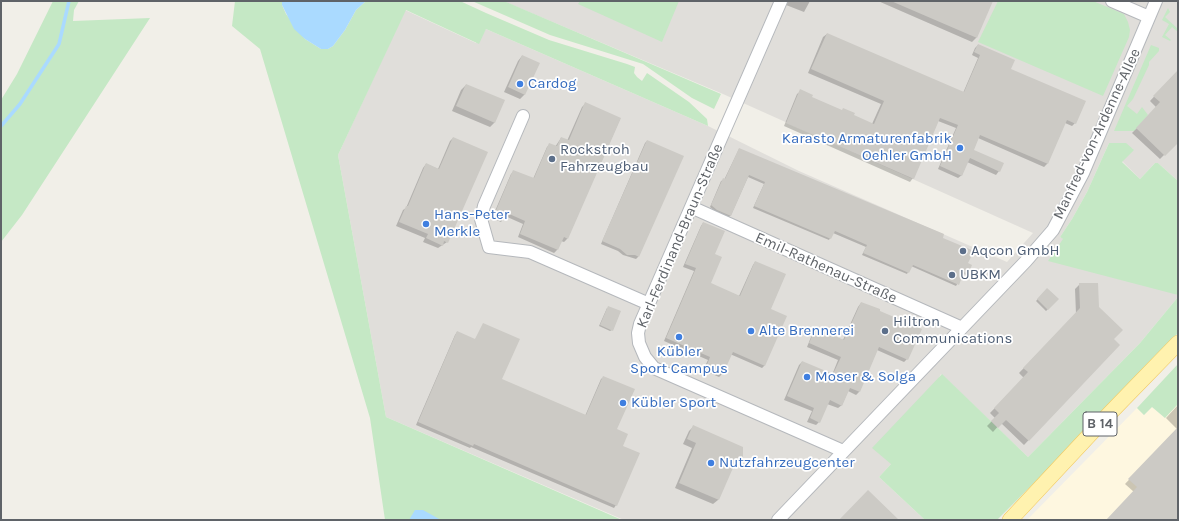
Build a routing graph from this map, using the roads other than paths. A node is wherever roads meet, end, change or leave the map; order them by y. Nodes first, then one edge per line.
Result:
1 (781, 1) edge
2 (1112, 1) edge
3 (1156, 1) edge
4 (1150, 17) junction
5 (523, 116) dead end
6 (691, 207) junction
7 (649, 304) junction
8 (962, 328) junction
9 (1178, 343) edge
10 (843, 451) junction
11 (1023, 505) junction
12 (778, 520) edge
13 (1006, 520) edge
14 (1010, 520) edge

1 - 6 street, Karl-Ferdinand-Braun-Straße
2 - 4 street
3 - 4 street, Manfred-von-Ardenne-Allee
4 - 8 street, Manfred-von-Ardenne-Allee
5 - 7 street
6 - 7 street, Karl-Ferdinand-Braun-Straße
6 - 8 street, Emil-Rathenau-Straße
7 - 10 street, Karl-Ferdinand-Braun-Straße
8 - 10 street, Manfred-von-Ardenne-Allee
9 - 11 main road, B 14
10 - 12 street, Manfred-von-Ardenne-Allee
11 - 13 main road, B 14
11 - 14 main road, B 14

